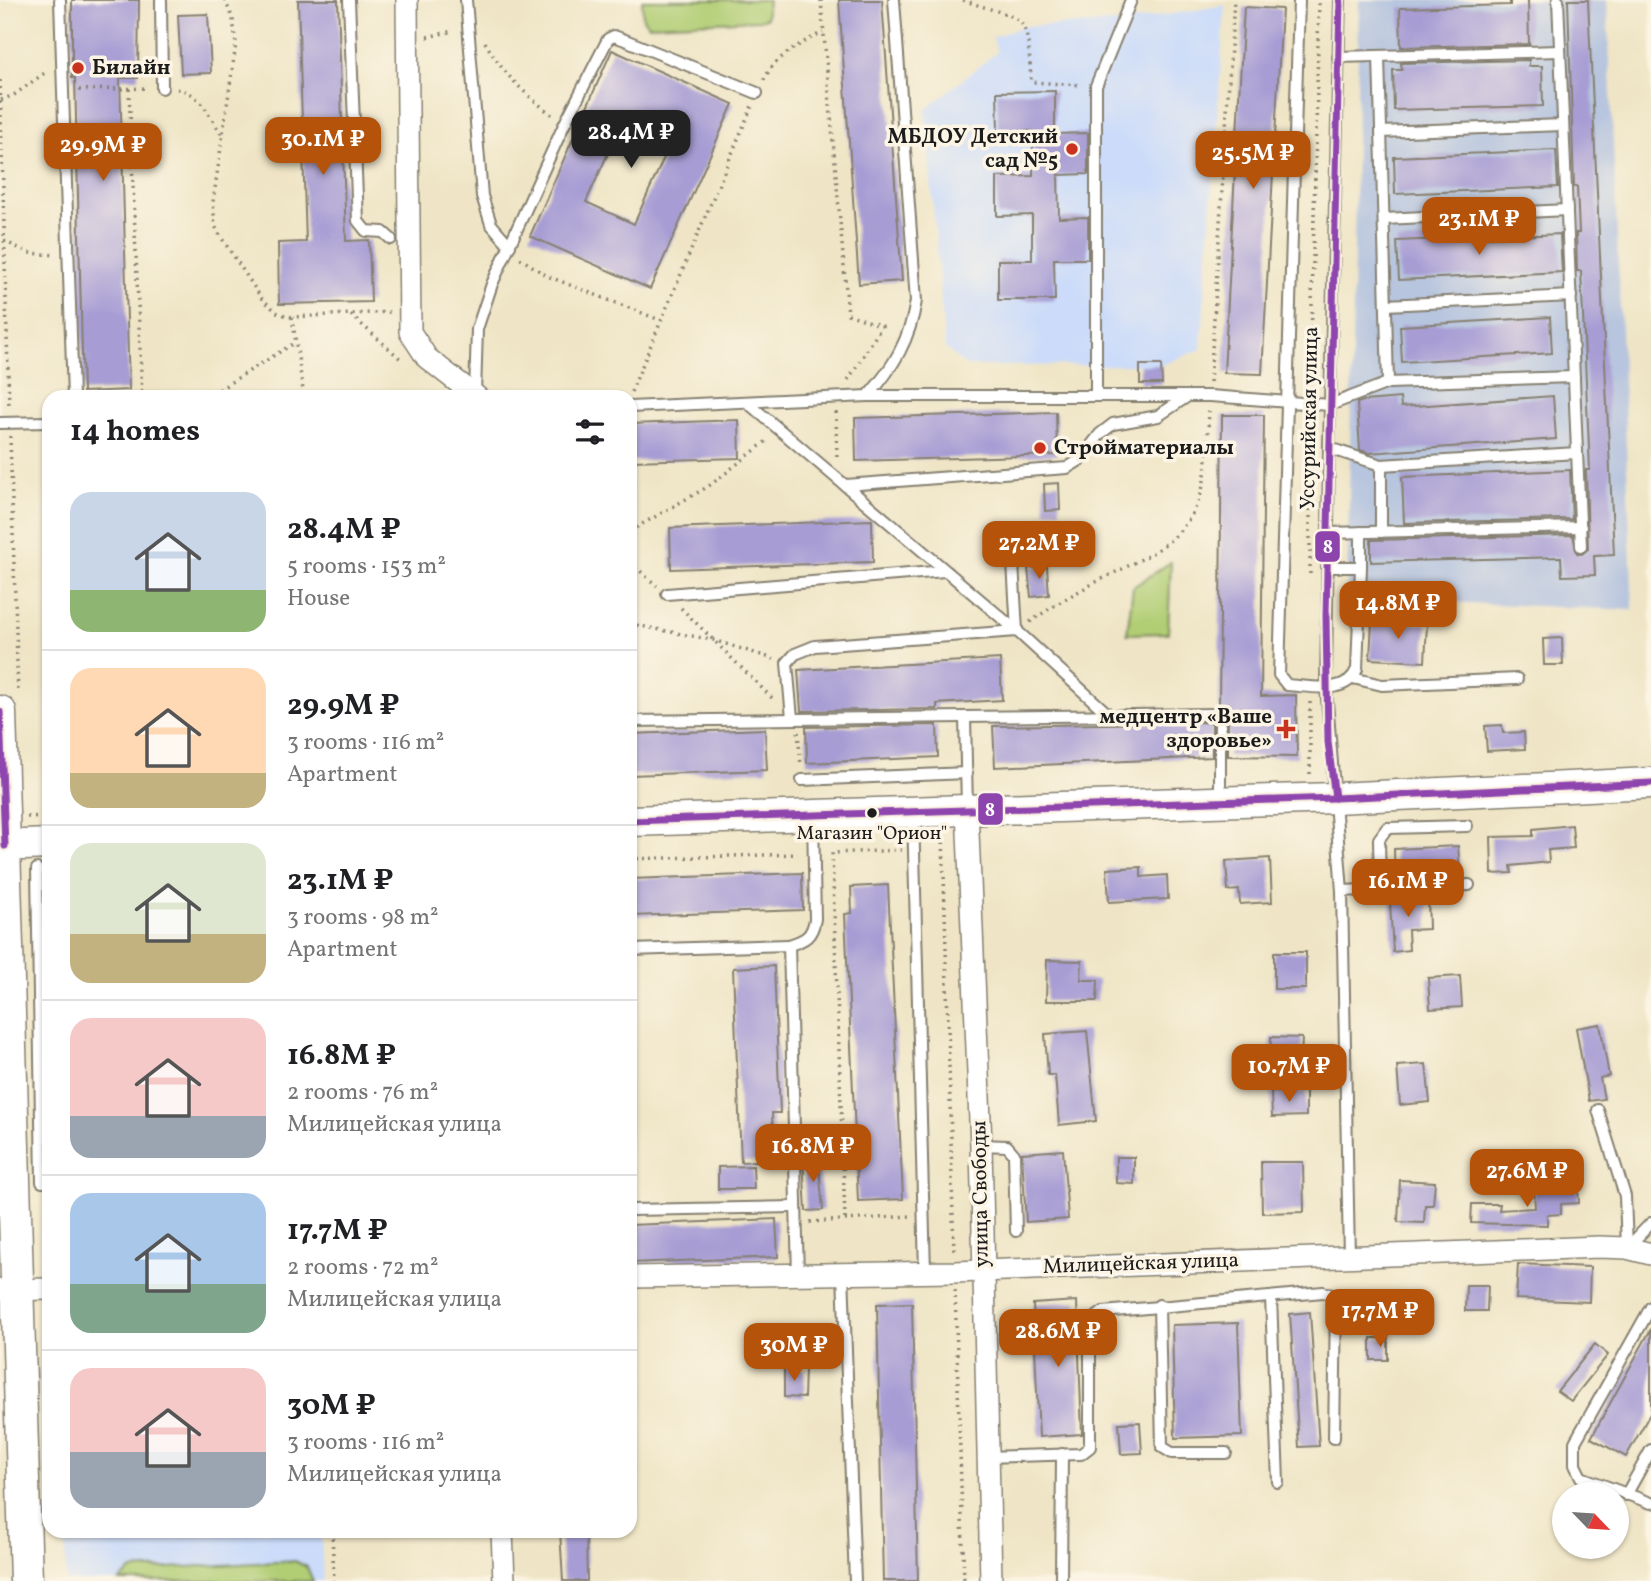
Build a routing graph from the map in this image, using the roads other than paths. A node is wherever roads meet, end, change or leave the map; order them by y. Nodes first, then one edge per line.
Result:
1 (60, 0) edge
2 (161, 0) edge
3 (349, 0) edge
4 (407, 0) edge
5 (466, 0) edge
6 (894, 0) edge
7 (1131, 0) edge
8 (1298, 0) edge
9 (1340, 0) edge
10 (1558, 0) edge
11 (1560, 51) junction
12 (1379, 56) junction
13 (1338, 57) junction
14 (162, 88) road end
15 (757, 93) road end
16 (1563, 125) junction
17 (1381, 132) junction
18 (1567, 211) junction
19 (1384, 219) junction
20 (391, 239) dead end
21 (510, 246) junction
22 (1571, 296) junction
23 (1386, 305) junction
24 (1574, 377) junction
25 (1388, 383) junction
26 (73, 390) edge
27 (468, 390) edge
28 (476, 390) edge
29 (868, 396) junction
30 (1096, 396) junction
31 (1188, 396) junction
32 (1285, 400) junction
33 (748, 402) junction
34 (1330, 405) junction
35 (637, 407) edge
36 (42, 422) edge
37 (5, 423) edge
38 (1329, 448) junction
39 (1577, 453) junction
40 (1381, 465) junction
41 (842, 482) junction
42 (1581, 527) junction
43 (1361, 532) junction
44 (1381, 532) junction
45 (1327, 533) junction
46 (1581, 546) dead end
47 (1013, 563) dead end
48 (1327, 566) junction
49 (1361, 567) junction
50 (945, 571) junction
51 (667, 594) road end
52 (1017, 631) junction
53 (1353, 678) junction
54 (1517, 679) dead end
55 (1326, 687) junction
56 (9, 703) edge
57 (1110, 715) junction
58 (965, 717) junction
59 (792, 719) junction
60 (637, 721) edge
61 (967, 773) junction
62 (802, 780) road end
63 (1651, 783) edge
64 (1335, 798) junction
65 (1220, 801) junction
66 (955, 808) junction
67 (913, 811) junction
68 (813, 815) junction
69 (637, 821) edge
70 (1467, 826) dead end
71 (22, 850) edge
72 (1469, 884) dead end
73 (1380, 888) junction
74 (1342, 891) junction
75 (789, 945) junction
76 (637, 950) edge
77 (5, 1016) edge
78 (1598, 1110) dead end
79 (981, 1145) junction
80 (35, 1181) edge
81 (795, 1207) junction
82 (637, 1210) edge
83 (1651, 1223) edge
84 (1016, 1231) dead end
85 (1626, 1248) junction
86 (1651, 1254) edge
87 (1349, 1257) junction
88 (982, 1270) junction
89 (925, 1272) junction
90 (843, 1274) junction
91 (798, 1275) junction
92 (637, 1277) edge
93 (42, 1289) edge
94 (8, 1290) edge
95 (1270, 1297) junction
96 (1159, 1305) junction
97 (1651, 1307) edge
98 (1334, 1438) dead end
99 (1651, 1450) edge
100 (1226, 1452) dead end
101 (1062, 1454) junction
102 (986, 1457) junction
103 (1278, 1482) dead end
104 (1594, 1482) edge
105 (1629, 1490) edge
106 (1629, 1496) edge
107 (1651, 1503) edge
108 (502, 1538) edge
109 (26, 1581) edge
110 (504, 1581) edge
111 (855, 1581) edge
112 (991, 1581) edge
113 (1062, 1581) edge

1 - 26 lane
2 - 14 lane
3 - 20 lane
4 - 27 street
5 - 21 lane
6 - 29 lane
7 - 30 lane
8 - 32 lane
9 - 13 lane, Уссурийская улица
10 - 11 lane
11 - 12 lane
11 - 16 lane
12 - 13 lane
12 - 17 lane
13 - 34 lane, Уссурийская улица
15 - 21 lane
16 - 17 lane
16 - 18 lane
17 - 19 lane
18 - 19 lane
18 - 22 lane
19 - 23 lane
21 - 28 lane
22 - 23 lane
22 - 24 lane
23 - 25 lane
24 - 25 lane
24 - 39 lane
25 - 34 lane
29 - 30 lane
29 - 33 lane
30 - 31 lane
31 - 32 lane
31 - 41 lane
32 - 34 lane
32 - 55 lane
33 - 35 lane
33 - 41 lane
34 - 38 lane, Уссурийская улица
36 - 37 lane
38 - 40 lane
38 - 45 lane, Уссурийская улица
39 - 40 lane
39 - 42 lane
40 - 44 lane
41 - 50 lane
42 - 44 lane
42 - 46 lane
43 - 44 lane
43 - 45 lane
43 - 49 lane
45 - 48 lane, Уссурийская улица
47 - 52 lane
48 - 49 lane
48 - 55 lane, Уссурийская улица
49 - 53 lane
50 - 51 lane
50 - 52 lane
52 - 57 lane
52 - 59 lane
53 - 54 lane
53 - 55 lane
55 - 64 lane, Уссурийская улица
56 - 71 main road
57 - 58 lane
57 - 65 lane
58 - 59 lane
58 - 61 lane
59 - 60 lane
61 - 62 lane
61 - 66 lane
63 - 64 main road
64 - 65 main road
64 - 74 lane, Уссурийская улица
65 - 66 main road
66 - 67 main road
66 - 79 street, улица Свободы
67 - 68 main road
67 - 89 lane
68 - 69 main road
68 - 75 lane
70 - 73 lane
71 - 77 main road
71 - 80 lane
72 - 73 lane
73 - 74 lane
74 - 87 lane, Уссурийская улица
75 - 76 lane
75 - 81 lane
77 - 80 main road
78 - 85 lane
79 - 84 lane
79 - 88 street, улица Свободы
80 - 94 main road
81 - 82 lane
81 - 91 lane
83 - 85 lane
85 - 86 street, Милицейская улица
85 - 87 street, Милицейская улица
87 - 88 street, Милицейская улица
88 - 89 street, Милицейская улица
88 - 102 street, улица Свободы
89 - 90 street, Милицейская улица
90 - 91 street, Милицейская улица
90 - 111 lane
91 - 92 street, Милицейская улица
93 - 94 street
94 - 109 main road
95 - 96 lane
95 - 98 lane
95 - 103 lane
96 - 100 lane
96 - 101 lane
97 - 104 lane
99 - 105 lane
101 - 102 lane
101 - 113 lane
102 - 112 street, улица Свободы
106 - 107 lane
108 - 110 street

